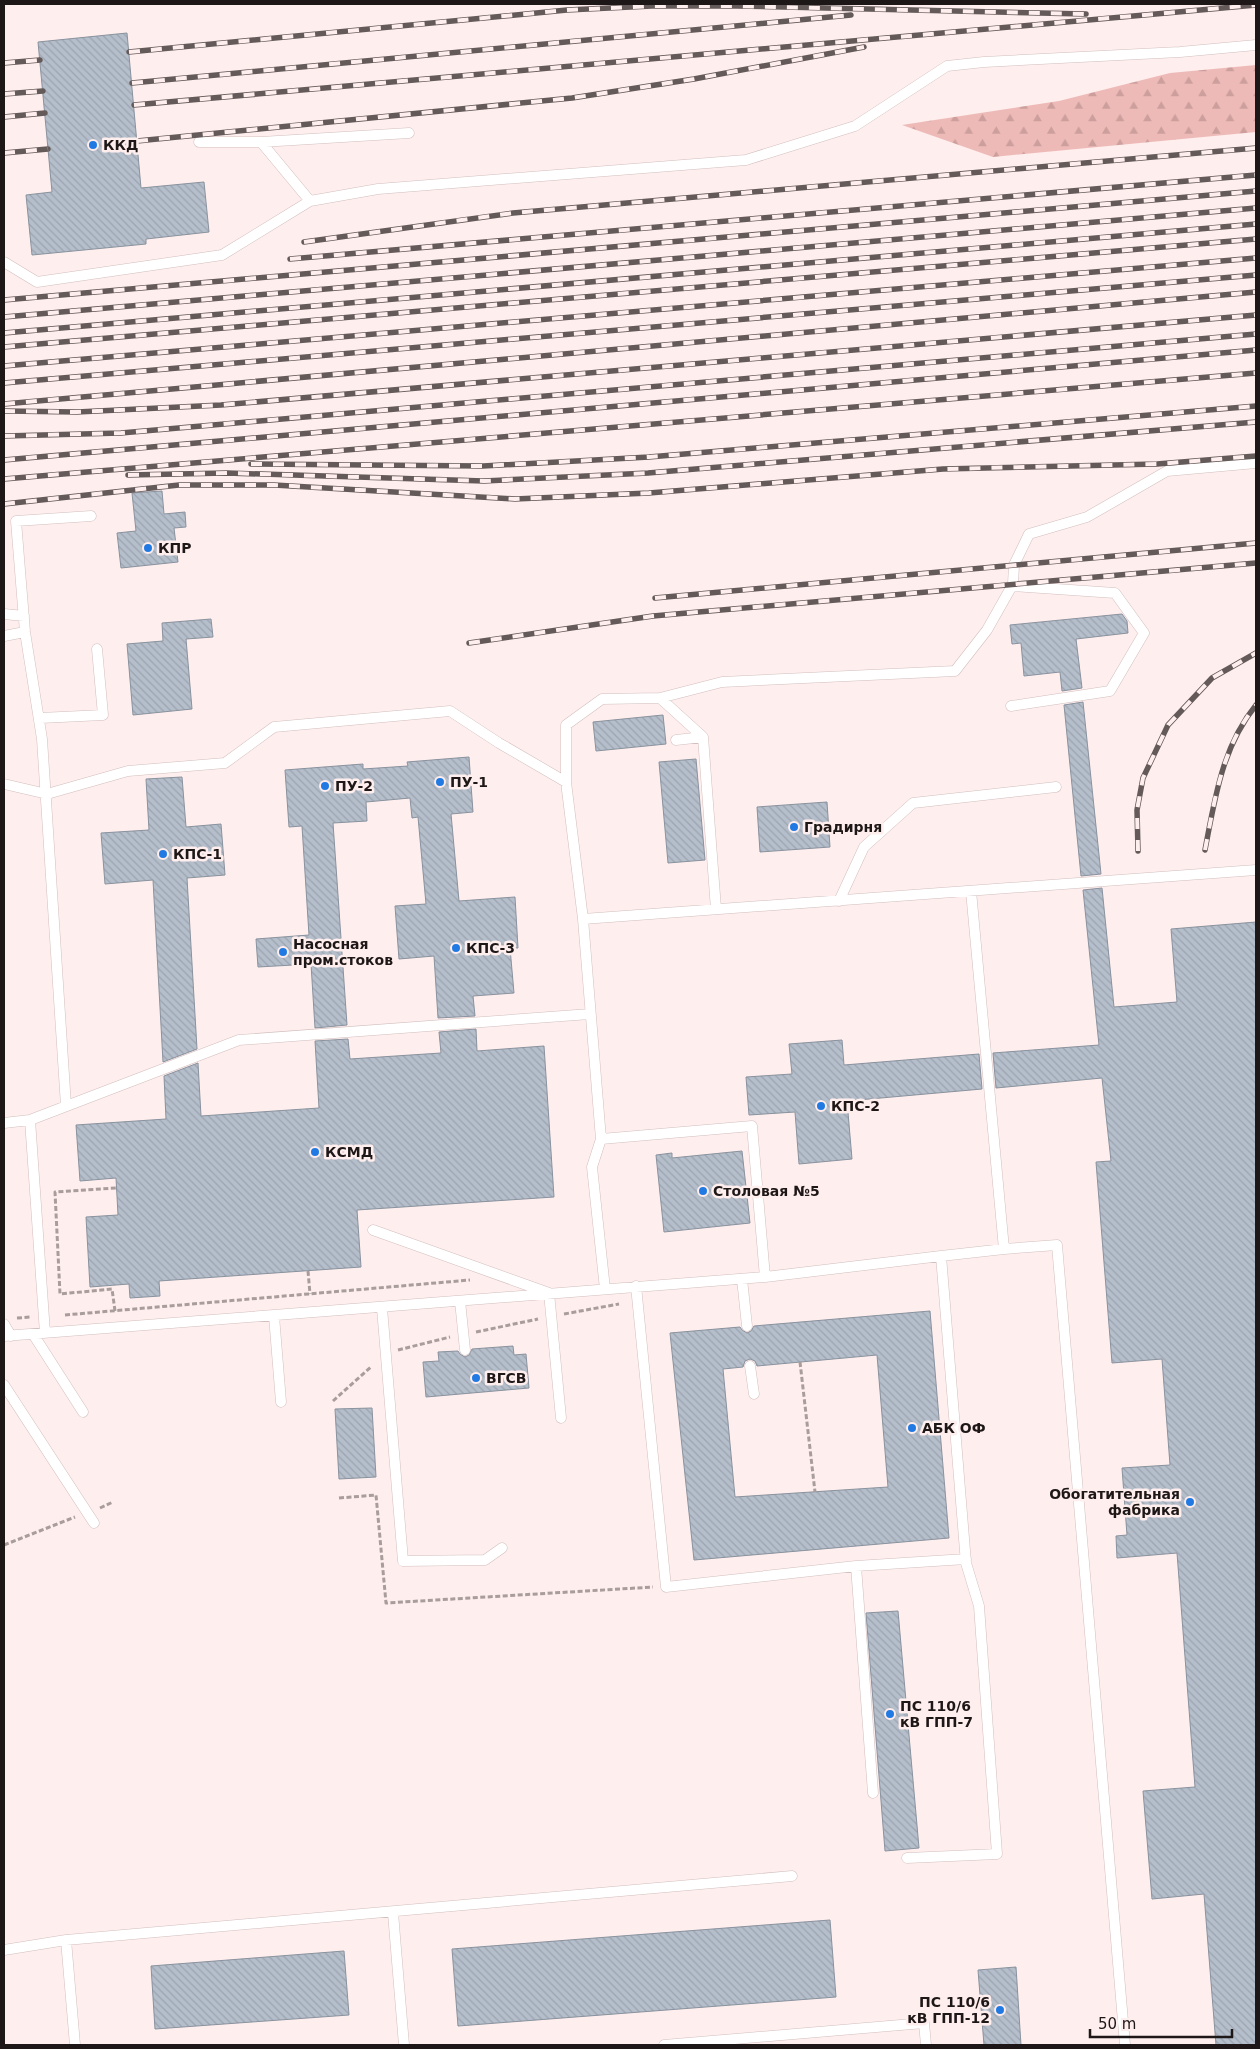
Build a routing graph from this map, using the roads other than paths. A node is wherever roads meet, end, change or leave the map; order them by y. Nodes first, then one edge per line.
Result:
1 (1256, 45) edge
2 (409, 133) dead end
3 (199, 142) dead end
4 (261, 142) junction
5 (310, 201) junction
6 (4, 262) edge
7 (1256, 462) edge
8 (91, 516) dead end
9 (1011, 586) junction
10 (4, 614) edge
11 (24, 616) junction
12 (25, 632) junction
13 (4, 636) edge
14 (97, 649) dead end
15 (660, 698) junction
16 (1010, 706) dead end
17 (40, 718) junction
18 (703, 737) junction
19 (676, 740) dead end
20 (566, 782) junction
21 (4, 784) edge
22 (1056, 787) dead end
23 (47, 794) junction
24 (1256, 870) edge
25 (971, 891) junction
26 (839, 901) junction
27 (716, 909) junction
28 (582, 918) junction
29 (590, 1014) junction
30 (66, 1106) junction
31 (30, 1120) junction
32 (4, 1123) edge
33 (601, 1139) junction
34 (373, 1230) dead end
35 (1004, 1248) junction
36 (941, 1256) junction
37 (765, 1277) junction
38 (742, 1278) junction
39 (636, 1286) junction
40 (605, 1289) junction
41 (549, 1293) junction
42 (460, 1301) junction
43 (382, 1308) junction
44 (274, 1316) junction
45 (8, 1321) edge
46 (747, 1326) dead end
47 (45, 1333) junction
48 (33, 1334) junction
49 (8, 1336) edge
50 (465, 1350) dead end
51 (750, 1366) dead end
52 (4, 1385) edge
53 (754, 1394) dead end
54 (282, 1402) dead end
55 (84, 1412) dead end
56 (561, 1418) dead end
57 (94, 1523) dead end
58 (502, 1548) dead end
59 (966, 1559) junction
60 (856, 1566) junction
61 (873, 1793) dead end
62 (907, 1858) dead end
63 (792, 1876) dead end
64 (393, 1913) junction
65 (66, 1940) junction
66 (4, 1950) edge
67 (75, 2045) edge
68 (404, 2045) edge
69 (664, 2045) edge
70 (926, 2045) edge
71 (1125, 2045) edge

1 - 5 lane
2 - 4 lane
3 - 4 lane
4 - 5 lane
5 - 6 lane
7 - 9 lane
8 - 11 lane
9 - 15 lane
9 - 16 lane
10 - 11 lane
11 - 12 lane
12 - 13 lane
12 - 17 lane
14 - 17 lane
15 - 18 lane
15 - 20 lane
17 - 23 lane
18 - 19 lane
18 - 27 lane
20 - 23 lane
20 - 28 lane
21 - 23 lane
22 - 26 lane
23 - 30 lane
24 - 25 lane
25 - 26 lane
25 - 35 lane
26 - 27 lane
27 - 28 lane
28 - 29 lane
29 - 30 lane
29 - 33 lane
30 - 31 lane
31 - 32 lane
31 - 47 lane
33 - 37 lane
33 - 40 lane
34 - 41 lane
35 - 36 lane
35 - 71 lane
36 - 37 lane
36 - 59 lane
37 - 38 lane
38 - 39 lane
38 - 46 lane
39 - 40 lane
39 - 60 lane
40 - 41 lane
41 - 42 lane
41 - 56 lane
42 - 43 lane
42 - 50 lane
43 - 44 lane
43 - 58 lane
44 - 47 lane
44 - 54 lane
45 - 49 lane
47 - 48 lane
48 - 49 lane
48 - 55 lane
51 - 53 lane
52 - 57 lane
59 - 60 lane
59 - 62 lane
60 - 61 lane
63 - 64 lane
64 - 65 lane
64 - 68 lane
65 - 66 lane
65 - 67 lane
69 - 70 lane

